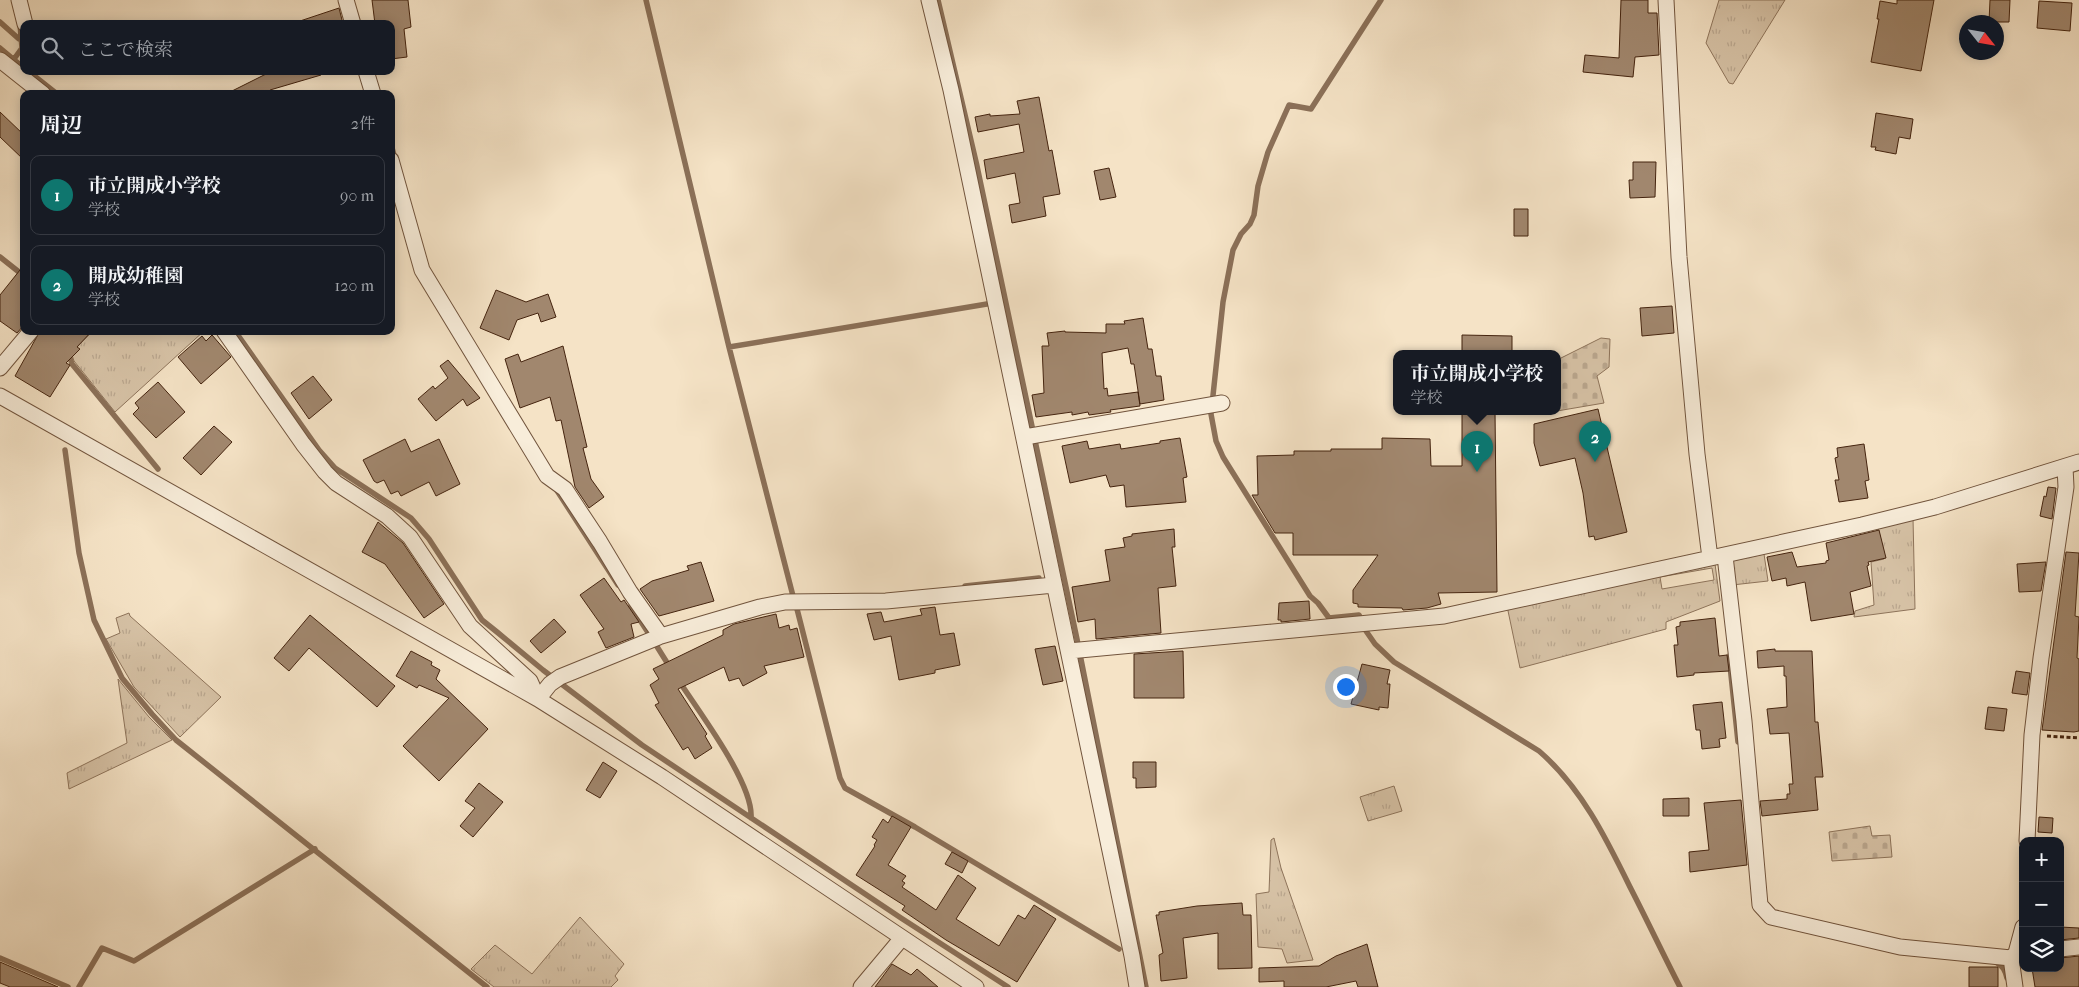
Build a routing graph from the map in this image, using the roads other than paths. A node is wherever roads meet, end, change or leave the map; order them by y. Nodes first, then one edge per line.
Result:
1 (19, 0) edge
2 (346, 0) edge
3 (929, 0) edge
4 (1666, 0) edge
5 (24, 20) edge
6 (352, 20) edge
7 (0, 60) edge
8 (19, 68) edge
9 (25, 75) edge
10 (367, 75) edge
11 (39, 90) edge
12 (372, 90) edge
13 (395, 174) edge
14 (27, 335) edge
15 (227, 335) edge
16 (0, 368) edge
17 (0, 396) edge
18 (1215, 404) dead end
19 (1031, 436) junction
20 (2072, 465) edge
21 (1717, 557) junction
22 (1054, 585) junction
23 (661, 636) junction
24 (1076, 651) junction
25 (538, 699) junction
26 (2027, 837) edge
27 (902, 938) junction
28 (2079, 947) edge
29 (2064, 949) edge
30 (2017, 953) edge
31 (861, 987) edge
32 (976, 987) edge
33 (1136, 987) edge
34 (2015, 987) edge

1 - 5 street
2 - 6 street
3 - 19 street
4 - 21 street
7 - 8 street
9 - 11 street
10 - 12 street
13 - 23 street
14 - 16 street
15 - 25 street
17 - 25 street
18 - 19 street
19 - 22 street
20 - 21 street
20 - 26 street
21 - 24 street
21 - 30 street
22 - 23 street
22 - 24 street
23 - 25 street
24 - 33 street
25 - 27 street
27 - 31 street
27 - 32 street
28 - 29 street
30 - 34 street

